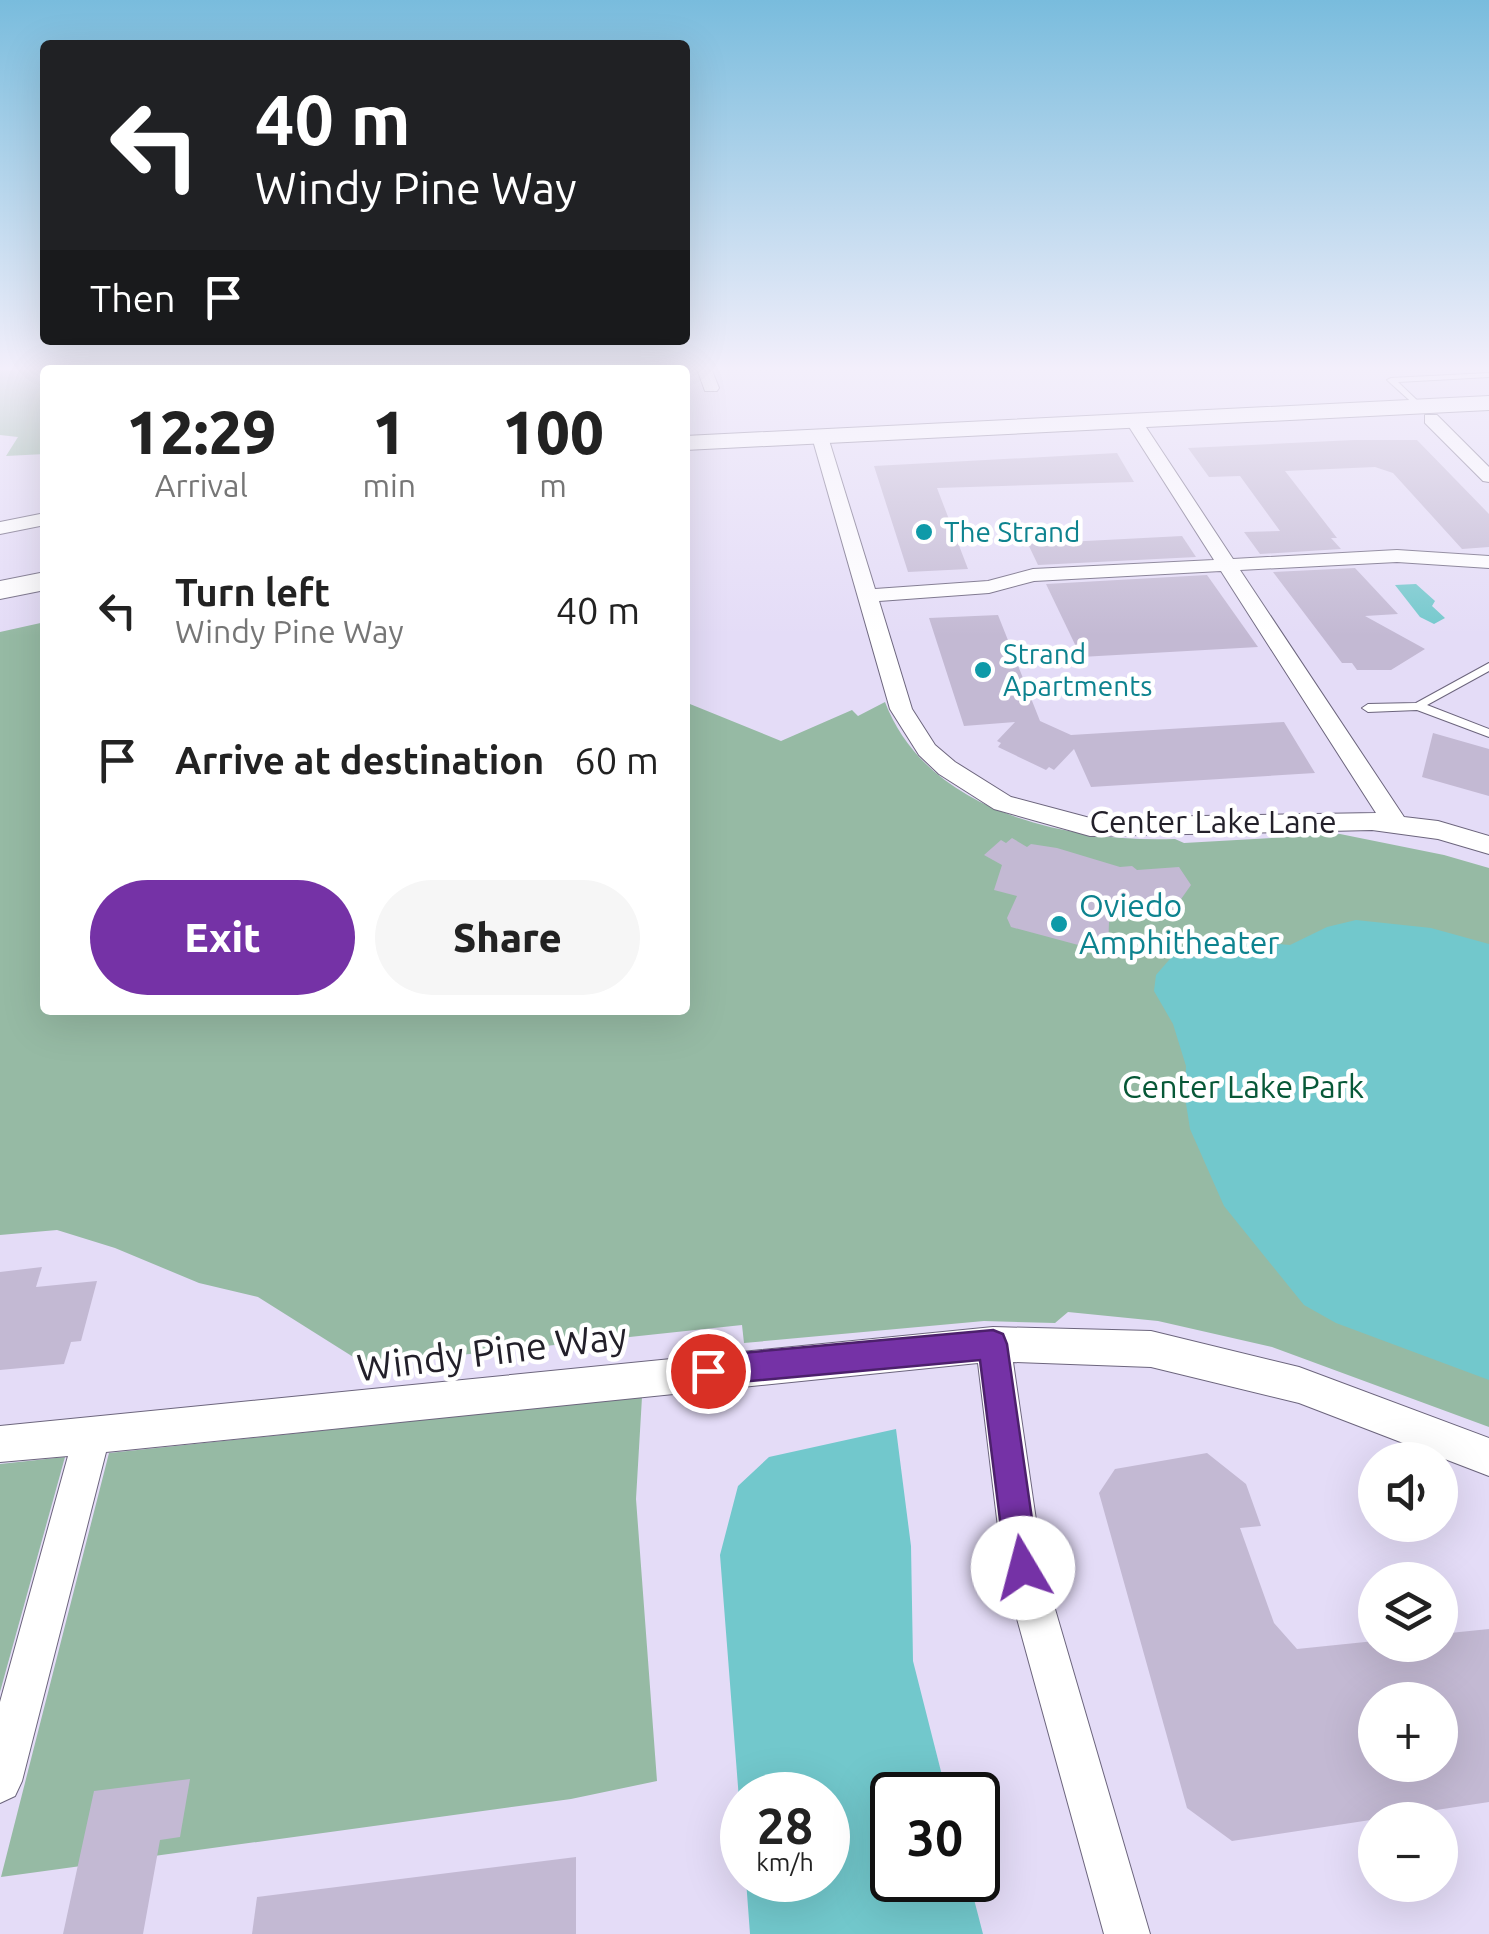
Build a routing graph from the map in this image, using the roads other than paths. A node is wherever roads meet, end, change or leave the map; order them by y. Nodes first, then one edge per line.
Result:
1 (826, 456) edge
2 (1157, 456) edge
3 (1468, 456) edge
4 (1489, 477) edge
5 (40, 520) edge
6 (0, 528) edge
7 (1489, 562) edge
8 (1228, 565) junction
9 (40, 582) edge
10 (0, 590) edge
11 (868, 596) junction
12 (40, 601) edge
13 (0, 608) edge
14 (1489, 666) edge
15 (1418, 706) junction
16 (1368, 708) dead end
17 (1489, 733) edge
18 (1396, 824) junction
19 (1489, 844) edge
20 (993, 1344) junction
21 (92, 1436) junction
22 (0, 1444) edge
23 (1489, 1457) edge
24 (0, 1781) edge
25 (1126, 1934) edge

1 - 11 street, Center Lake Lane
2 - 8 street
3 - 4 street
5 - 6 street
7 - 8 street
8 - 11 street
8 - 18 street
9 - 10 street
11 - 18 street, Center Lake Lane
12 - 13 street
14 - 15 lane
15 - 16 lane
15 - 17 lane
18 - 19 street, Center Lake Lane
20 - 21 street, Windy Pine Way
20 - 23 street
20 - 25 street
21 - 22 street, Windy Pine Way
21 - 24 street

